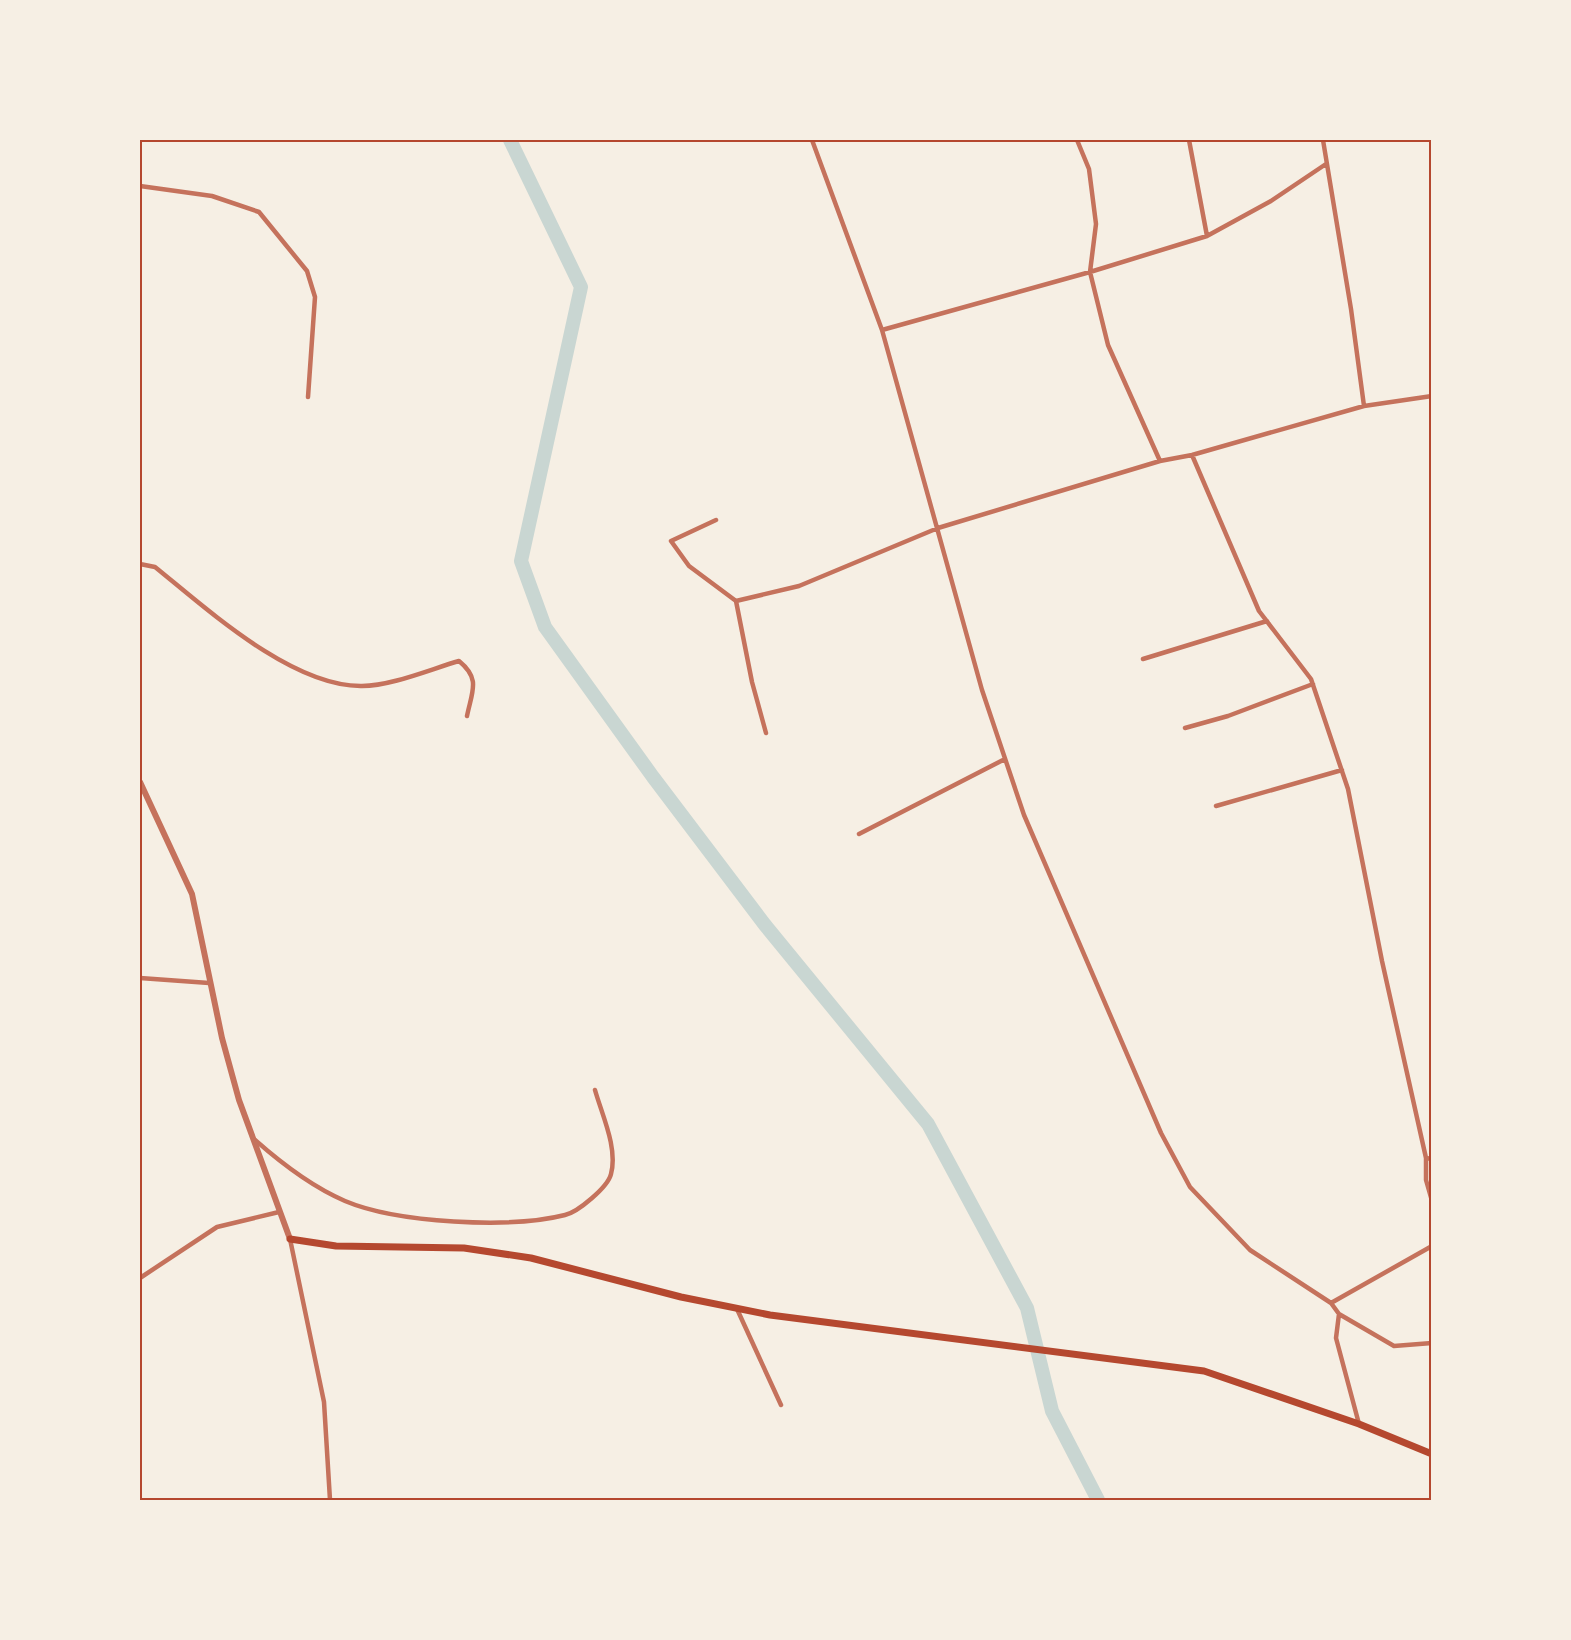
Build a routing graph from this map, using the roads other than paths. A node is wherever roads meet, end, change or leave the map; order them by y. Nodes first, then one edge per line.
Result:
1 (812, 140) edge
2 (1077, 140) edge
3 (1189, 140) edge
4 (1323, 140) edge
5 (1326, 164) junction
6 (140, 186) edge
7 (1207, 236) junction
8 (1090, 272) junction
9 (882, 330) junction
10 (1431, 396) edge
11 (308, 397) dead end
12 (1364, 406) junction
13 (1192, 455) junction
14 (1160, 461) junction
15 (716, 520) dead end
16 (938, 528) junction
17 (140, 564) edge
18 (736, 601) junction
19 (1267, 621) junction
20 (1143, 659) dead end
21 (1313, 684) junction
22 (467, 716) dead end
23 (1185, 728) dead end
24 (766, 733) dead end
25 (1005, 759) junction
26 (1342, 770) junction
27 (140, 782) edge
28 (1216, 806) dead end
29 (859, 834) dead end
30 (140, 978) edge
31 (209, 982) junction
32 (595, 1090) dead end
33 (253, 1138) junction
34 (1429, 1158) edge
35 (1431, 1201) edge
36 (279, 1212) junction
37 (290, 1239) junction
38 (1431, 1246) edge
39 (140, 1278) edge
40 (1331, 1302) junction
41 (737, 1309) junction
42 (1339, 1314) junction
43 (1431, 1343) edge
44 (780, 1405) dead end
45 (1359, 1425) junction
46 (1431, 1454) edge
47 (330, 1500) edge

1 - 9 street
2 - 8 street
3 - 7 street
4 - 5 street
5 - 7 street
5 - 12 street
6 - 11 street
7 - 8 street
8 - 9 street
8 - 14 street
9 - 16 street
10 - 12 street
12 - 13 street
13 - 14 street
13 - 19 street
14 - 16 street
15 - 18 street
16 - 18 street
16 - 25 street
17 - 22 street
18 - 24 street
19 - 20 street
19 - 21 street
21 - 23 street
21 - 26 street
25 - 29 street
25 - 40 street
26 - 28 street
26 - 34 street
27 - 31 street
30 - 31 street
31 - 33 street
32 - 33 street
33 - 36 street
34 - 35 street
36 - 37 street
36 - 39 street
37 - 41 main road
37 - 47 street
38 - 40 street
40 - 42 street
41 - 44 street
41 - 45 main road
42 - 43 street
42 - 45 street
45 - 46 main road

